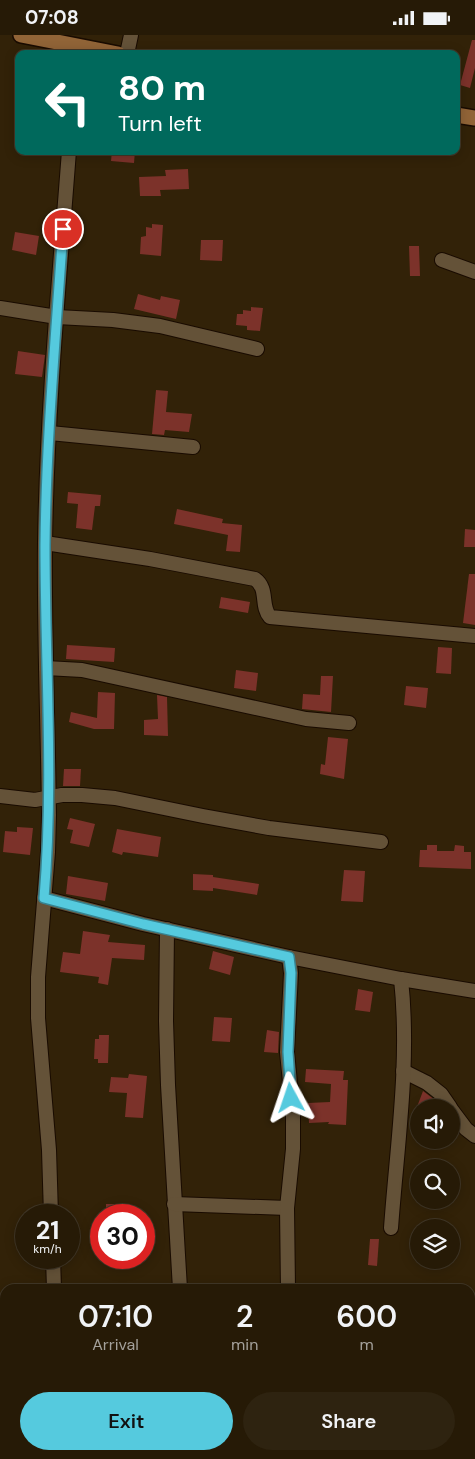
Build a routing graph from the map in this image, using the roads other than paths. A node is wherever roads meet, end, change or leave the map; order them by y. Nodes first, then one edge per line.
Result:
1 (21, 35) edge
2 (131, 35) edge
3 (44, 37) edge
4 (72, 49) edge
5 (128, 50) edge
6 (460, 116) edge
7 (475, 119) edge
8 (69, 155) edge
9 (442, 261) dead end
10 (475, 272) edge
11 (0, 308) edge
12 (57, 317) junction
13 (257, 349) dead end
14 (50, 433) junction
15 (193, 447) dead end
16 (45, 543) junction
17 (475, 637) edge
18 (46, 668) junction
19 (349, 723) dead end
20 (0, 795) edge
21 (49, 798) junction
22 (381, 842) dead end
23 (44, 898) junction
24 (167, 929) junction
25 (289, 957) junction
26 (401, 979) junction
27 (475, 991) edge
28 (404, 1071) junction
29 (445, 1099) edge
30 (460, 1121) edge
31 (475, 1136) edge
32 (51, 1204) edge
33 (174, 1204) junction
34 (287, 1208) junction
35 (391, 1228) dead end
36 (53, 1269) edge
37 (54, 1284) edge
38 (180, 1284) edge
39 (288, 1284) edge

1 - 3 main road
2 - 5 street
3 - 4 main road
6 - 7 main road
8 - 12 street
9 - 10 street
11 - 12 street
12 - 13 street
12 - 14 street
14 - 15 street
14 - 16 street
16 - 17 street
16 - 18 street
18 - 19 street
18 - 21 street
20 - 21 street
21 - 22 street
21 - 23 street
23 - 24 street
23 - 32 street
24 - 25 street
24 - 33 street
25 - 26 street
25 - 34 street
26 - 27 street
26 - 28 street
28 - 29 street
28 - 35 street
30 - 31 street
33 - 34 street
33 - 38 street
34 - 39 street
36 - 37 street

